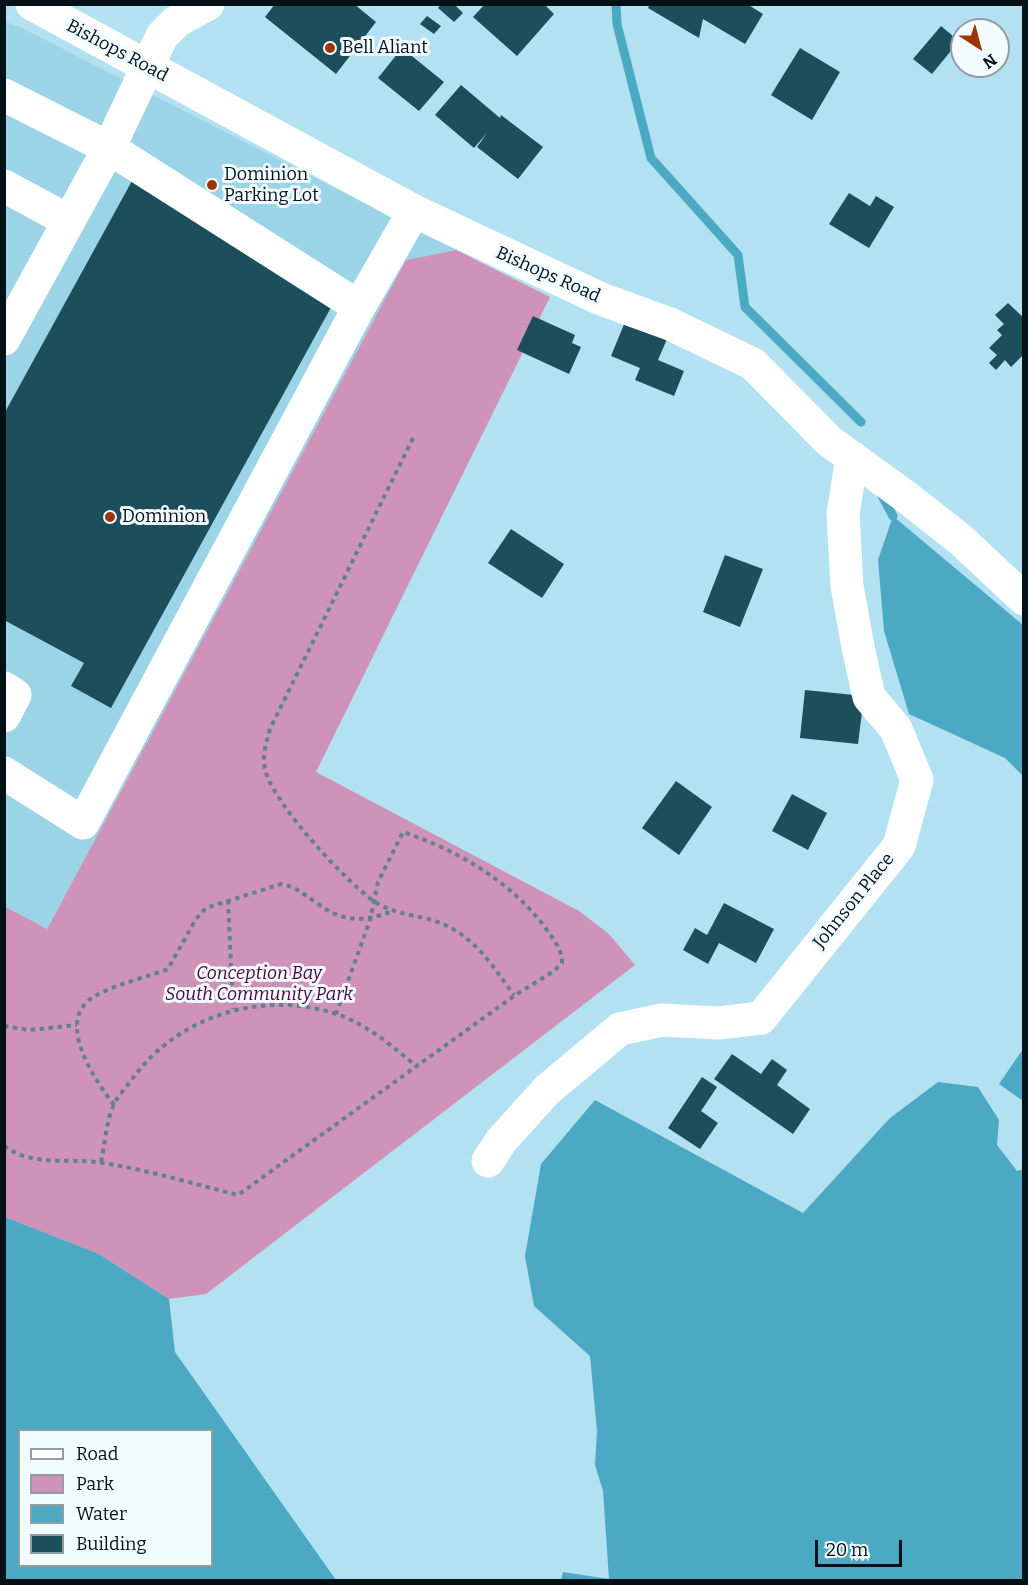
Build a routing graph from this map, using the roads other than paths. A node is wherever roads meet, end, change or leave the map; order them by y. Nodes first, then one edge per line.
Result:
1 (32, 4) edge
2 (208, 4) edge
3 (146, 67) junction
4 (4, 95) edge
5 (109, 148) junction
6 (4, 186) edge
7 (414, 211) junction
8 (69, 221) junction
9 (16, 290) edge
10 (359, 307) junction
11 (4, 339) edge
12 (852, 457) junction
13 (1023, 599) edge
14 (4, 688) edge
15 (4, 716) edge
16 (4, 772) edge
17 (488, 1161) dead end

1 - 3 street, Bishops Road
2 - 3 street
3 - 5 street
3 - 7 street, Bishops Road
4 - 5 street
5 - 8 street
5 - 10 street
6 - 8 street
7 - 10 street
7 - 12 street, Bishops Road
8 - 9 street
9 - 11 street
10 - 16 street
12 - 13 street, Bishops Road
12 - 17 street, Johnson Place
14 - 15 street

